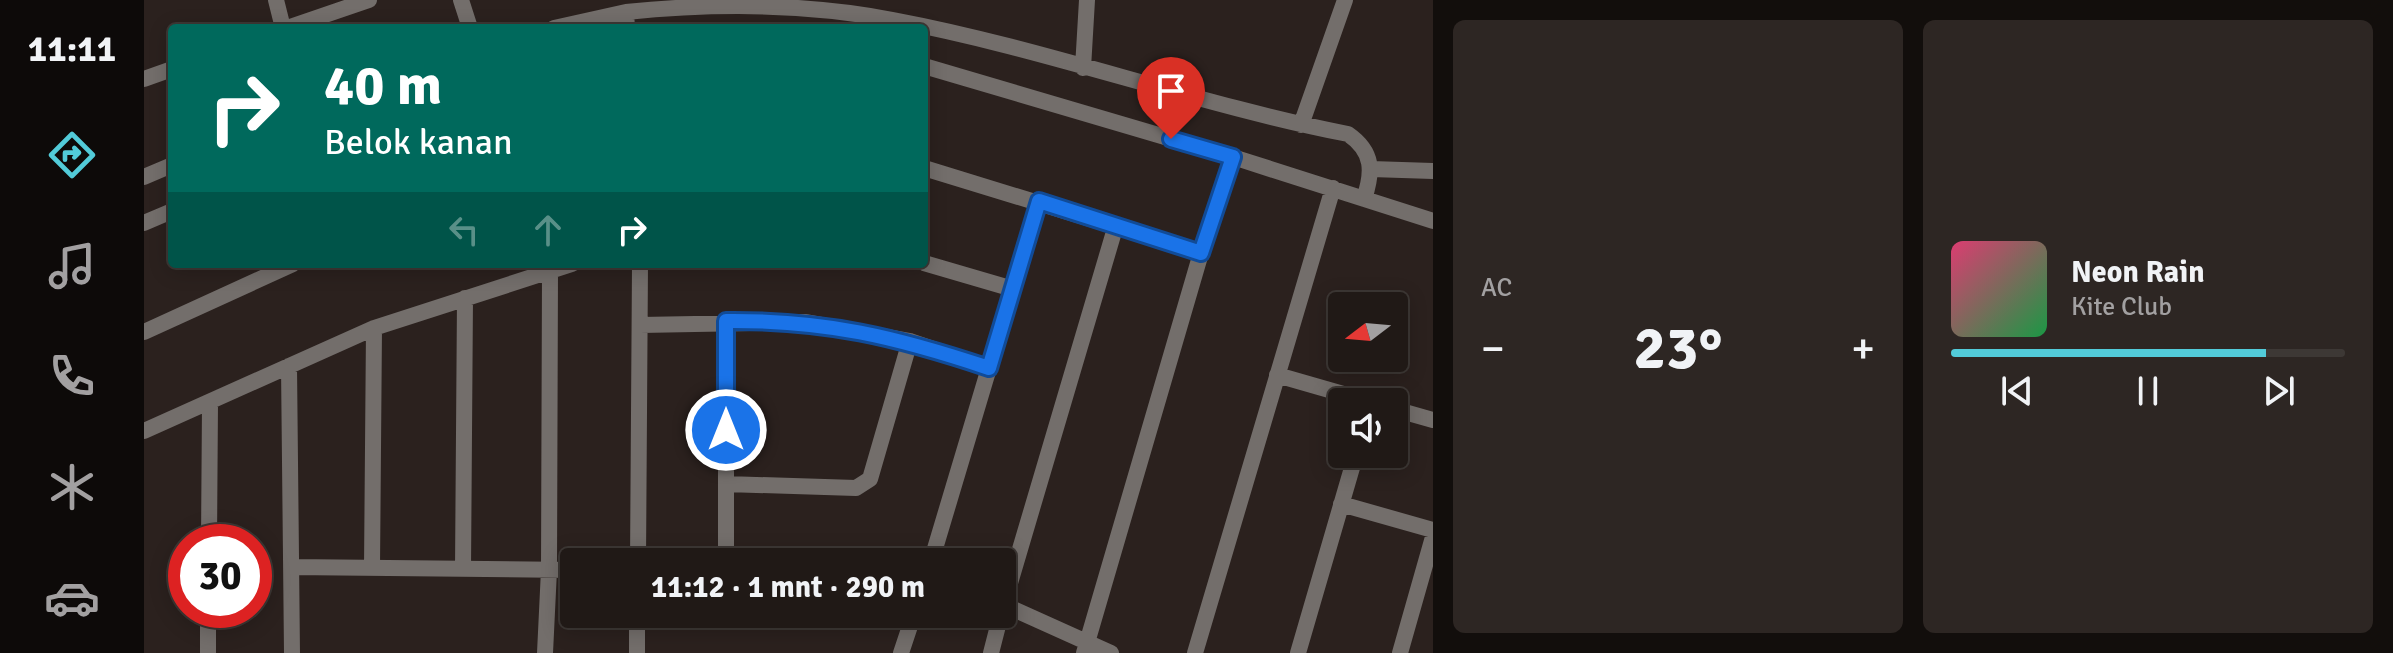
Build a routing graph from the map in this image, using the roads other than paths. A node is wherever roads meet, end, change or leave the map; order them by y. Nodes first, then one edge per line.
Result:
1 (276, 0) edge
2 (461, 0) edge
3 (1087, 0) edge
4 (1343, 0) edge
5 (362, 1) edge
6 (786, 4) edge
7 (626, 21) edge
8 (284, 24) edge
9 (296, 24) edge
10 (469, 24) edge
11 (595, 24) edge
12 (907, 24) edge
13 (928, 29) edge
14 (928, 67) edge
15 (1083, 68) junction
16 (168, 70) edge
17 (144, 79) edge
18 (1301, 125) junction
19 (1233, 157) junction
20 (1370, 163) junction
21 (168, 167) edge
22 (928, 169) edge
23 (1433, 171) edge
24 (144, 177) edge
25 (1333, 188) junction
26 (1364, 199) junction
27 (1039, 201) junction
28 (168, 213) edge
29 (1433, 221) edge
30 (144, 223) edge
31 (1116, 225) junction
32 (1201, 253) junction
33 (928, 264) edge
34 (284, 268) edge
35 (557, 268) edge
36 (640, 268) edge
37 (550, 270) junction
38 (1013, 289) junction
39 (465, 298) junction
40 (726, 321) junction
41 (640, 325) junction
42 (374, 328) junction
43 (144, 332) edge
44 (910, 341) junction
45 (289, 366) junction
46 (989, 368) junction
47 (1277, 375) junction
48 (1328, 390) edge
49 (210, 403) junction
50 (1408, 413) edge
51 (1433, 420) edge
52 (144, 431) edge
53 (1352, 468) edge
54 (726, 484) junction
55 (1341, 504) junction
56 (209, 524) edge
57 (1433, 530) edge
58 (1433, 537) edge
59 (638, 548) edge
60 (726, 548) edge
61 (935, 548) edge
62 (1016, 561) edge
63 (291, 567) junction
64 (372, 568) junction
65 (463, 569) junction
66 (549, 570) junction
67 (560, 570) edge
68 (1426, 592) edge
69 (1016, 615) edge
70 (208, 628) edge
71 (637, 628) edge
72 (909, 628) edge
73 (997, 628) edge
74 (1086, 649) edge
75 (208, 653) edge
76 (292, 653) edge
77 (545, 653) edge
78 (637, 653) edge
79 (901, 653) edge
80 (991, 653) edge
81 (1111, 653) edge
82 (1195, 653) edge
83 (1298, 653) edge
84 (1400, 653) edge

1 - 8 street
2 - 10 street
3 - 15 street
4 - 18 street
5 - 9 street
6 - 7 street
6 - 12 street
7 - 11 street
13 - 15 street
14 - 19 street
15 - 18 street
16 - 17 street
18 - 20 street
19 - 25 street
19 - 32 street
20 - 23 street
20 - 26 street
21 - 24 street
22 - 27 street
25 - 26 street
25 - 47 street
26 - 29 street
27 - 31 street
27 - 38 street
28 - 30 street
31 - 32 street
31 - 62 street
32 - 74 street
33 - 38 street
34 - 43 street
35 - 37 street
36 - 41 street
37 - 39 street
37 - 66 street
38 - 46 street
39 - 42 street
39 - 65 street
40 - 41 street
40 - 44 street
40 - 54 street
41 - 59 street
42 - 45 street
42 - 64 street
44 - 46 street
44 - 54 street
45 - 49 street
45 - 63 street
46 - 61 street
47 - 48 street
47 - 82 street
49 - 52 street
49 - 56 street
50 - 51 street
53 - 55 street
54 - 60 street
55 - 57 street
55 - 83 street
58 - 68 street
63 - 64 street
63 - 76 street
64 - 65 street
65 - 66 street
66 - 67 street
66 - 77 street
68 - 84 street
69 - 74 street
70 - 75 street
71 - 78 street
72 - 79 street
73 - 80 street
74 - 81 street

